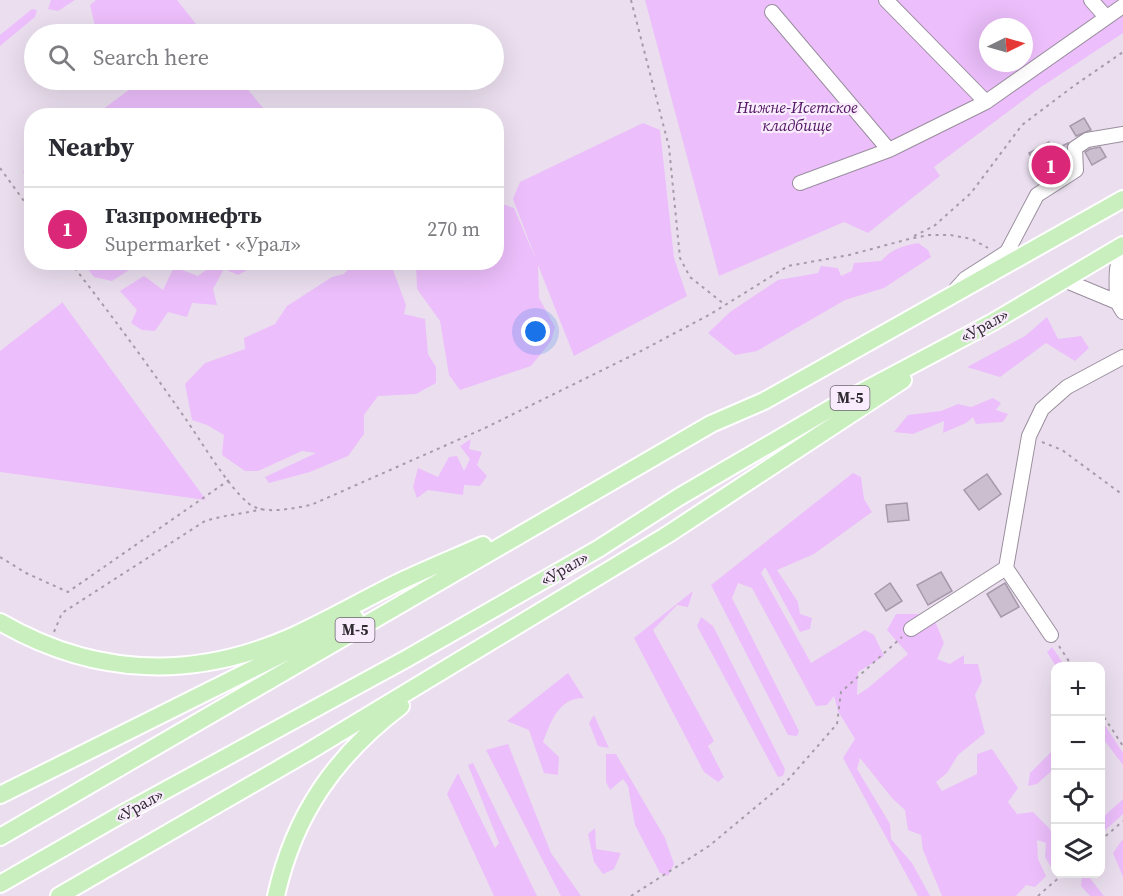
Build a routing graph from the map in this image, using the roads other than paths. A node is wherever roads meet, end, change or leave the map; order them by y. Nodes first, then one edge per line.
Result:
1 (886, 0) edge
2 (1091, 0) edge
3 (1123, 6) edge
4 (772, 12) dead end
5 (1106, 17) junction
6 (986, 102) junction
7 (1123, 134) edge
8 (889, 150) junction
9 (800, 183) dead end
10 (1123, 200) edge
11 (1123, 245) edge
12 (1123, 250) edge
13 (1064, 280) junction
14 (949, 298) junction
15 (1120, 307) edge
16 (993, 322) junction
17 (1123, 357) edge
18 (711, 424) junction
19 (489, 543) junction
20 (1006, 568) junction
21 (0, 622) edge
22 (911, 629) road end
23 (1051, 635) road end
24 (446, 668) junction
25 (0, 795) edge
26 (0, 837) edge
27 (0, 884) edge
28 (60, 896) edge
29 (276, 896) edge

1 - 6 lane
2 - 5 lane
3 - 5 lane
4 - 8 lane
5 - 6 lane
6 - 8 lane
7 - 14 lane
8 - 9 lane
10 - 14 main road, М-5
11 - 13 main road, «Урал» / М-5
12 - 15 lane
13 - 15 lane
13 - 16 main road, «Урал» / М-5
14 - 18 main road, М-5
16 - 24 main road
16 - 27 main road, «Урал» / М-5
17 - 20 lane
18 - 19 main road
18 - 26 main road, М-5
19 - 21 main road
19 - 25 main road
20 - 22 lane
20 - 23 lane
24 - 28 main road
24 - 29 main road

